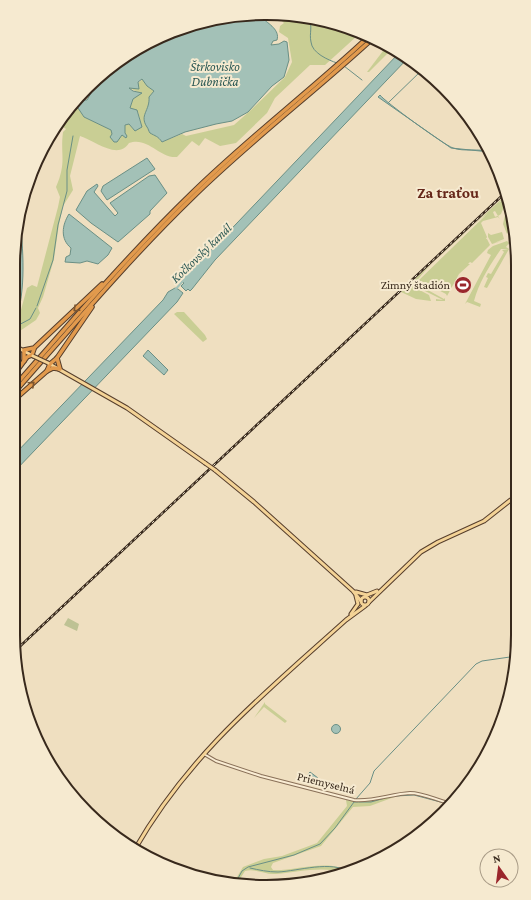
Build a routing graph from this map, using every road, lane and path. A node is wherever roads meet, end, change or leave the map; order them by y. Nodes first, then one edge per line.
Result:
1 (364, 41) edge
2 (368, 43) edge
3 (340, 64) junction
4 (114, 274) junction
5 (102, 292) junction
6 (20, 348) edge
7 (34, 348) junction
8 (23, 350) junction
9 (32, 355) junction
10 (57, 358) junction
11 (24, 361) junction
12 (49, 364) junction
13 (20, 366) edge
14 (60, 369) junction
15 (47, 371) junction
16 (20, 380) edge
17 (20, 386) edge
18 (20, 395) edge
19 (511, 500) edge
20 (380, 590) junction
21 (353, 591) junction
22 (377, 592) junction
23 (366, 597) junction
24 (361, 602) junction
25 (369, 602) junction
26 (365, 606) junction
27 (354, 613) junction
28 (346, 620) junction
29 (203, 754) junction
30 (445, 802) edge
31 (138, 844) edge

1 - 3 highway
2 - 3 highway
3 - 4 highway
3 - 5 highway
4 -> 7 highway
4 - 16 highway
5 - 10 highway
5 - 17 highway
6 - 8 main road
7 - 8 highway
7 - 9 highway
8 - 9 main road
8 - 11 highway
9 - 11 highway
9 - 12 main road, bridge
10 - 12 highway
10 - 14 highway
11 - 13 highway
12 - 14 main road
12 - 15 highway
14 - 15 highway
14 - 21 main road, bridge
18 -> 15 highway
19 - 20 main road
20 - 21 main road
20 - 22 main road
21 - 23 main road
21 - 24 main road
21 - 28 main road
22 - 23 main road
22 - 25 main road
23 - 24 main road
23 - 25 main road
24 - 26 main road
24 - 27 main road
25 - 26 main road
26 - 27 main road
27 - 28 main road
28 - 29 main road
29 - 30 street, Priemyselná
29 - 31 main road

